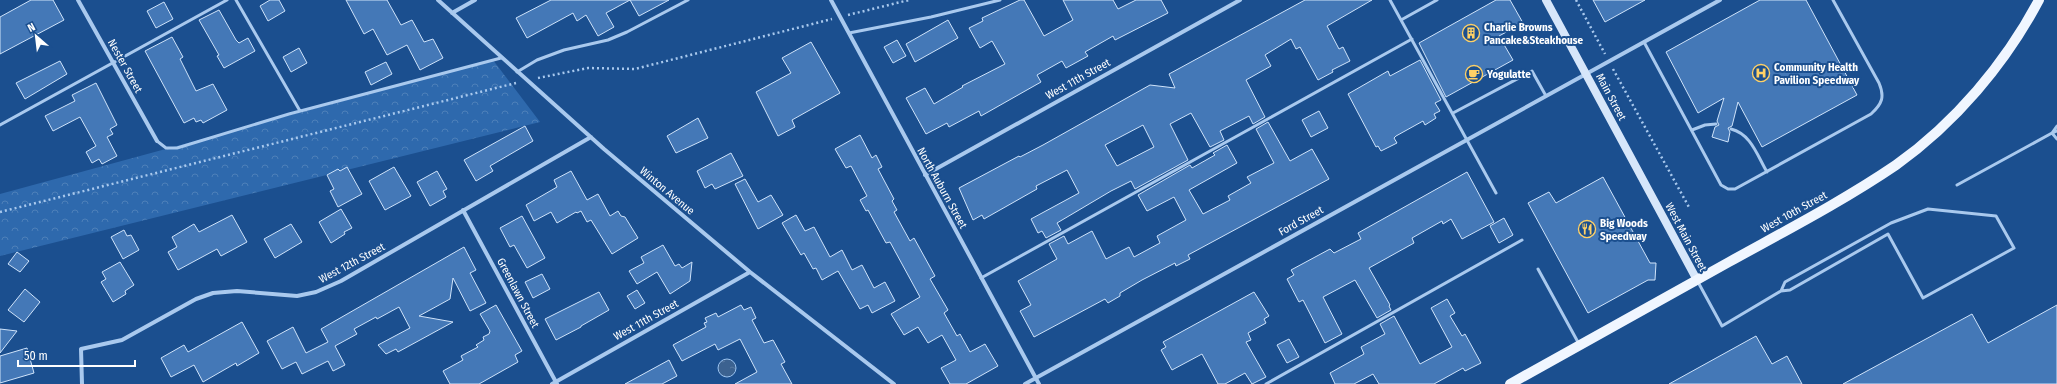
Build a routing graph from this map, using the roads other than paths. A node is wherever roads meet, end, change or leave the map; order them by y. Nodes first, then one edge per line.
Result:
1 (78, 0) edge
2 (228, 0) edge
3 (236, 0) edge
4 (438, 0) edge
5 (475, 0) edge
6 (688, 0) edge
7 (831, 0) edge
8 (1000, 0) edge
9 (1240, 0) edge
10 (1390, 0) edge
11 (1437, 0) edge
12 (1546, 0) edge
13 (1720, 0) edge
14 (1833, 0) edge
15 (2039, 0) edge
16 (452, 13) junction
17 (1401, 20) junction
18 (849, 34) junction
19 (1412, 39) junction
20 (1644, 42) junction
21 (501, 58) junction
22 (113, 62) junction
23 (517, 72) junction
24 (1586, 74) junction
25 (1546, 96) junction
26 (300, 111) junction
27 (1453, 113) junction
28 (1716, 124) dead end
29 (0, 125) edge
30 (2057, 126) edge
31 (1731, 129) dead end
32 (1692, 130) junction
33 (2057, 130) edge
34 (2052, 133) junction
35 (590, 137) junction
36 (1468, 139) junction
37 (2057, 139) edge
38 (157, 141) joint
39 (1767, 172) junction
40 (925, 175) junction
41 (1957, 185) dead end
42 (1496, 193) dead end
43 (1656, 204) joint
44 (463, 210) junction
45 (1522, 240) dead end
46 (1538, 269) dead end
47 (750, 272) junction
48 (981, 278) junction
49 (1697, 280) junction
50 (1781, 291) junction
51 (1580, 346) junction
52 (1036, 378) junction
53 (555, 383) edge
54 (82, 384) edge
55 (894, 384) edge
56 (1024, 384) edge
57 (1039, 384) edge
58 (1266, 384) edge
59 (1510, 384) edge

1 - 22 street, Nester Street
2 - 22 lane
3 - 26 lane
4 - 16 street, Winton Avenue
5 - 16 street
6 - 23 lane
7 - 18 street, North Auburn Street
8 - 18 lane
9 - 40 street, West 11th Street
10 - 17 lane
11 - 17 lane
12 - 24 street, Main Street
13 - 20 street, Ford Street
14 - 39 lane
15 - 49 main road, West 10th Street
16 - 21 street, Winton Avenue
17 - 19 lane
18 - 40 street, North Auburn Street
19 - 27 lane
19 - 48 lane
20 - 24 street, Ford Street
20 - 32 lane
21 - 23 street, Winton Avenue
21 - 26 lane
22 - 29 lane
22 - 38 street, Nester Street
23 - 35 street, Winton Avenue
24 - 25 street, Ford Street
24 - 43 street, Main Street
25 - 27 lane
25 - 36 street, Ford Street
26 - 38 lane
27 - 36 lane
28 - 32 lane
30 - 34 lane
31 - 39 lane
32 - 39 lane
33 - 34 lane
34 - 37 lane
34 - 41 lane
35 - 44 street, West 12th Street
35 - 47 street, Winton Avenue
36 - 42 lane
36 - 52 street, Ford Street
40 - 48 street, North Auburn Street
43 - 49 street, West Main Street
44 - 53 street, Greenlawn Street
44 - 54 street, West 12th Street
45 - 58 lane
46 - 51 lane
47 - 53 street, West 11th Street
47 - 55 street, Winton Avenue
48 - 52 street, North Auburn Street
49 - 50 lane
49 - 51 main road, West 10th Street
50 - 50 lane
51 - 59 main road, West 10th Street
52 - 56 street, Ford Street
52 - 57 street, North Auburn Street

